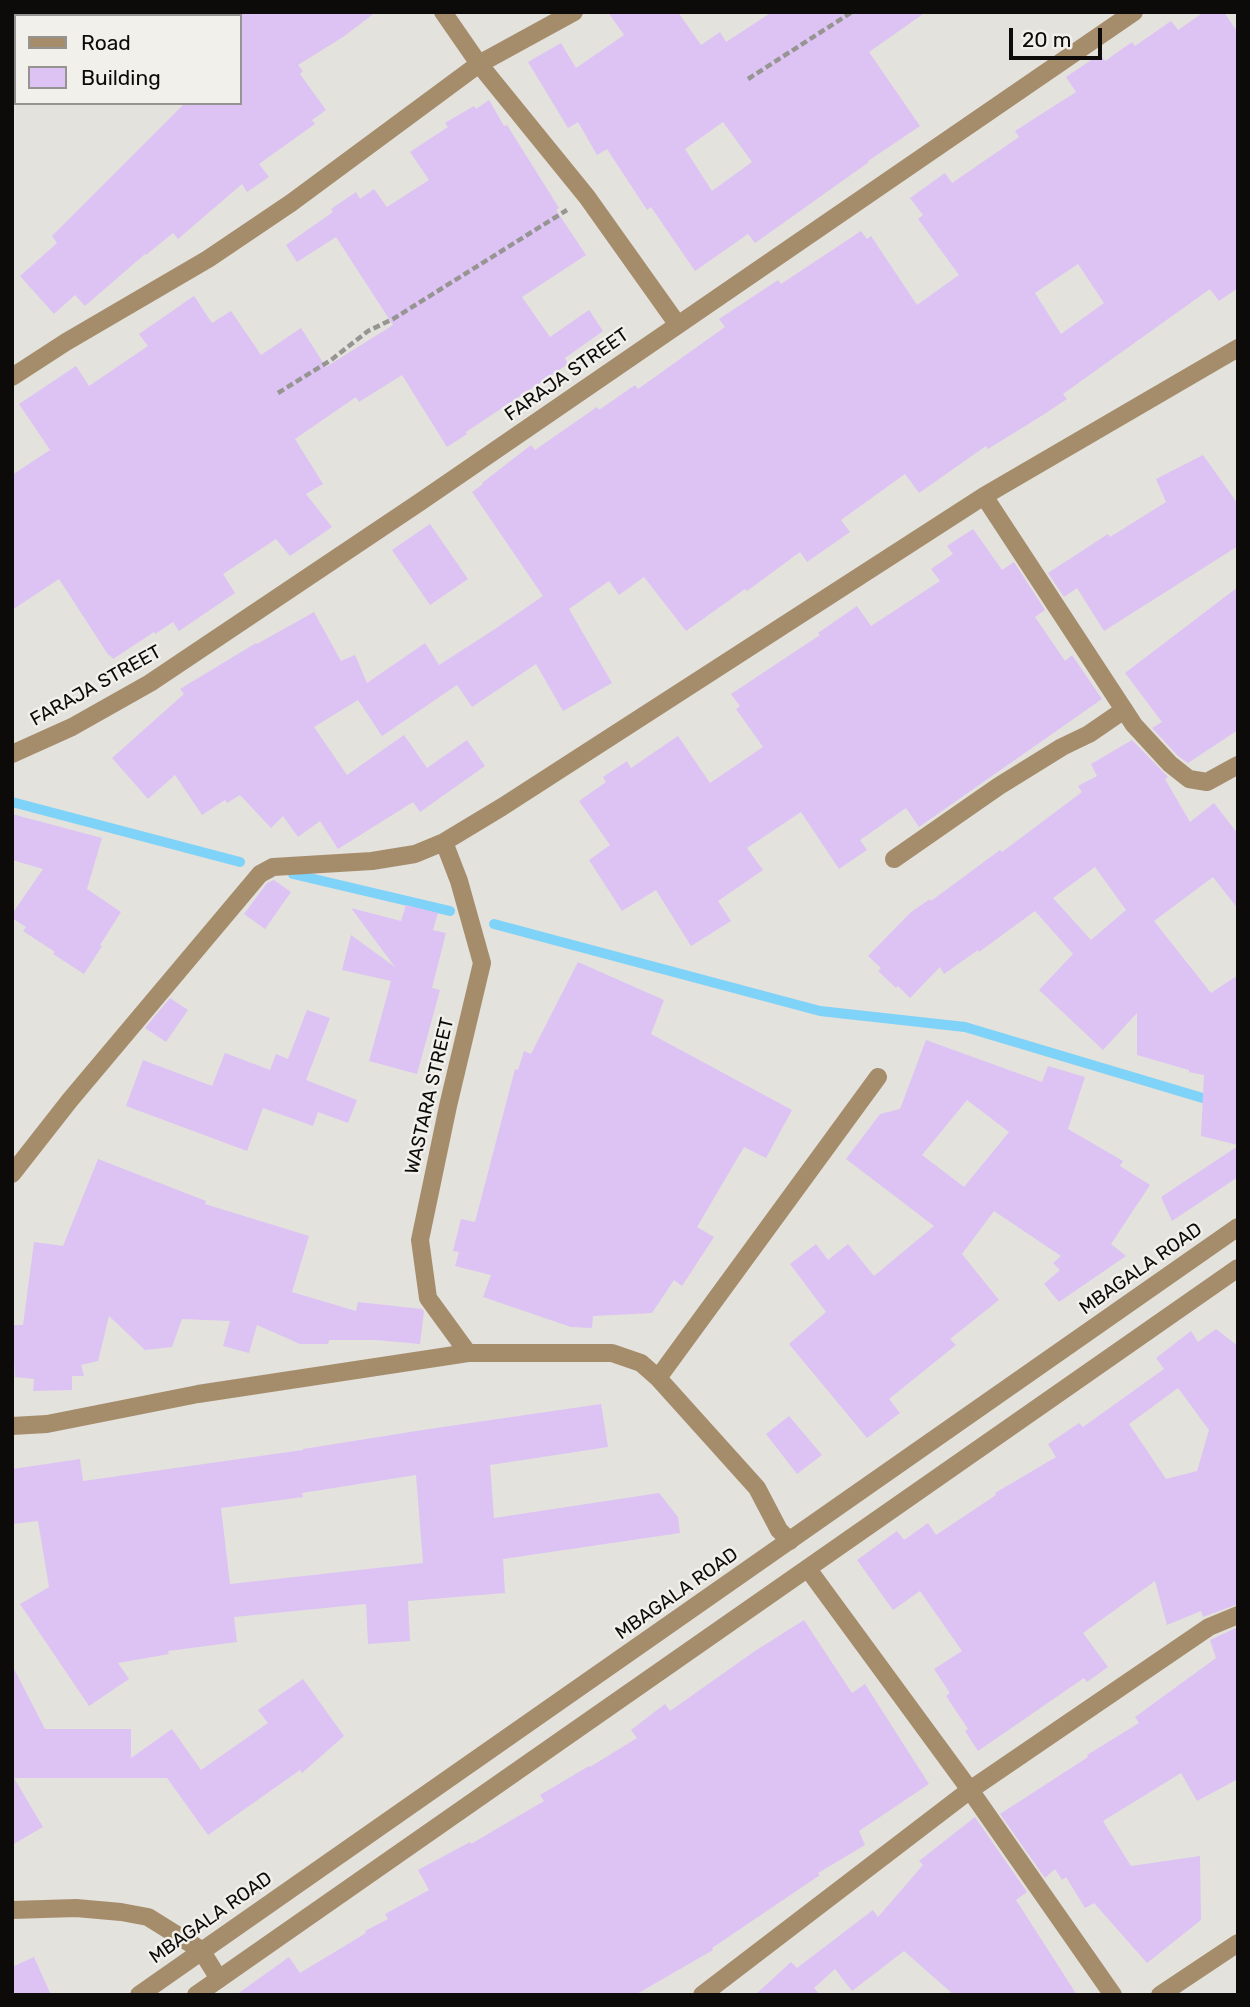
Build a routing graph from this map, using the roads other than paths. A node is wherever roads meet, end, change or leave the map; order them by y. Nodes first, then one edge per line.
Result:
1 (443, 12) edge
2 (574, 12) edge
3 (1134, 12) edge
4 (479, 64) junction
5 (678, 325) junction
6 (1238, 348) edge
7 (12, 377) edge
8 (984, 496) junction
9 (1124, 710) junction
10 (12, 754) edge
11 (1238, 765) edge
12 (444, 842) junction
13 (894, 859) dead end
14 (878, 1077) dead end
15 (12, 1174) edge
16 (1238, 1227) edge
17 (1236, 1270) edge
18 (468, 1353) junction
19 (658, 1378) junction
20 (12, 1426) edge
21 (790, 1541) junction
22 (808, 1569) junction
23 (1238, 1615) edge
24 (970, 1790) junction
25 (12, 1910) edge
26 (1238, 1943) edge
27 (201, 1950) junction
28 (219, 1979) junction
29 (139, 1995) edge
30 (196, 1995) edge
31 (702, 1995) edge
32 (1113, 1995) edge
33 (1160, 1995) edge

1 - 4 street
2 - 4 street
3 - 5 street, FARAJA STREET
4 - 5 street
4 - 7 street
5 - 10 street, FARAJA STREET
6 - 8 street
8 - 9 street
8 - 12 street
9 - 11 street
9 - 13 street
12 - 15 street
12 - 18 street, WASTARA STREET
14 - 19 street
16 - 21 street, MBAGALA ROAD
17 - 22 street
18 - 19 street
18 - 20 street
19 - 21 street
21 - 27 street, MBAGALA ROAD
22 - 24 street
22 - 28 street
23 - 24 street
24 - 31 street
24 - 32 street
25 - 27 street
26 - 33 street
27 - 28 street
27 - 29 street, MBAGALA ROAD
28 - 30 street

